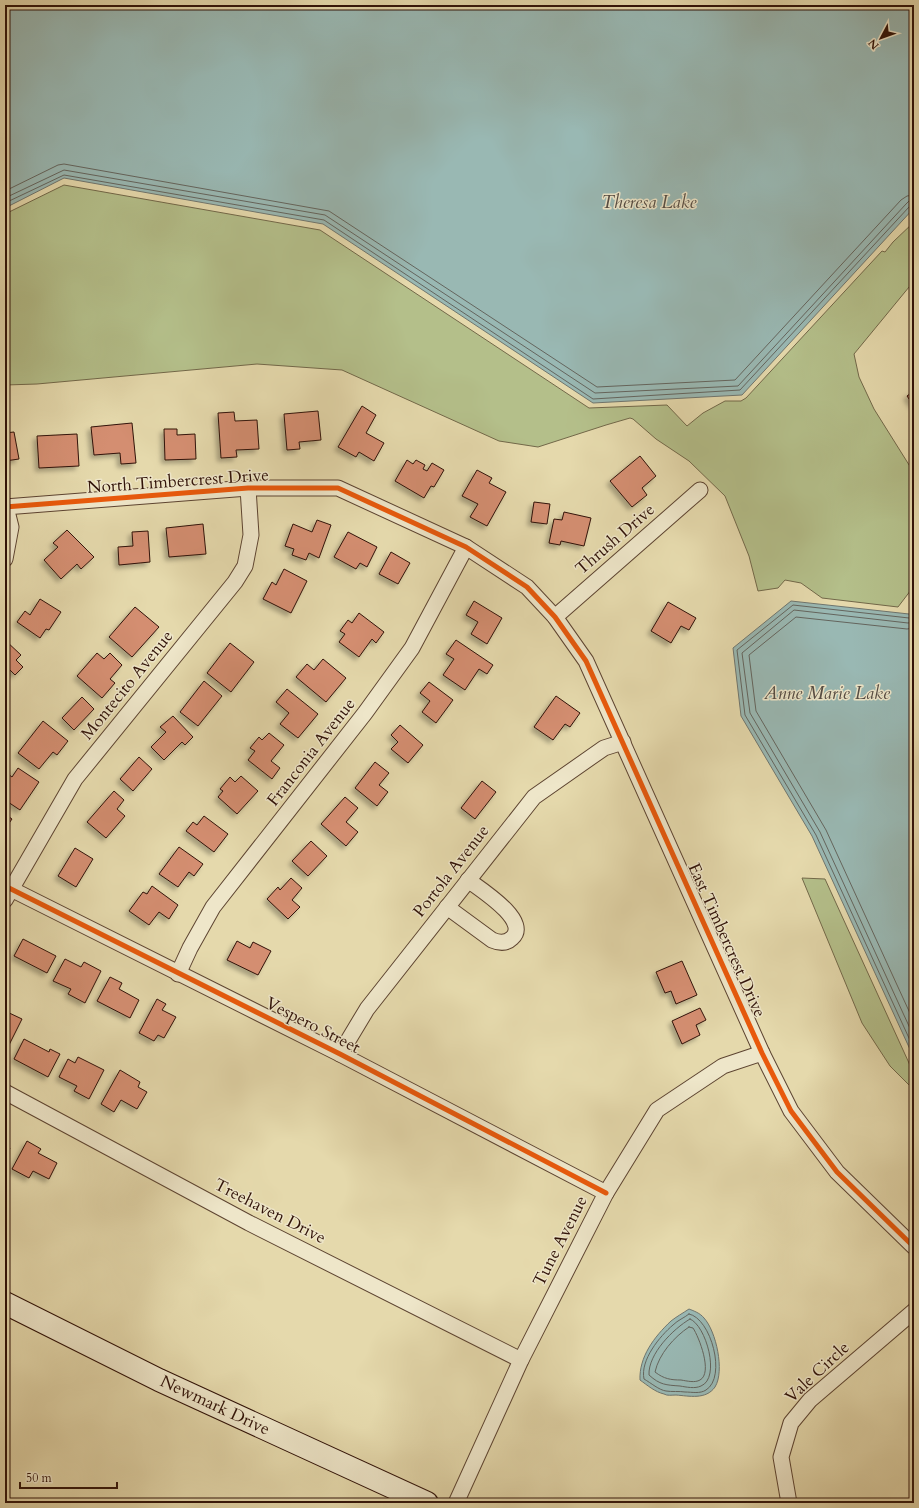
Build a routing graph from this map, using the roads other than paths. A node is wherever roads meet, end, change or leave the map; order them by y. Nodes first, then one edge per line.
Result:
1 (248, 488) junction
2 (700, 490) dead end
3 (6, 507) edge
4 (466, 548) junction
5 (5, 559) edge
6 (555, 617) junction
7 (622, 742) junction
8 (468, 880) junction
9 (7, 892) edge
10 (447, 907) junction
11 (178, 974) junction
12 (762, 1053) junction
13 (340, 1054) junction
14 (5, 1092) edge
15 (606, 1193) junction
16 (914, 1247) edge
17 (5, 1303) edge
18 (914, 1311) edge
19 (521, 1360) junction
20 (427, 1503) edge
21 (456, 1503) edge
22 (789, 1503) edge

1 - 3 street, North Timbercrest Drive
1 - 4 street, North Timbercrest Drive
1 - 9 street, Montecito Avenue
2 - 6 street, Thrush Drive
3 - 5 street
4 - 6 street, North Timbercrest Drive
4 - 11 street, Franconia Avenue
6 - 7 street, East Timbercrest Drive
7 - 8 street, Portola Avenue
7 - 12 street, East Timbercrest Drive
8 - 10 street, Portola Avenue
8 - 10 street
9 - 11 street, Vespero Street
10 - 13 street, Portola Avenue
11 - 13 street, Vespero Street
12 - 15 street, Tune Avenue
12 - 16 street, East Timbercrest Drive
13 - 15 street, Vespero Street
14 - 19 street, Treehaven Drive
15 - 19 street, Tune Avenue
17 - 20 street, Newmark Drive
18 - 22 street, Vale Circle
19 - 21 street, Tune Avenue

